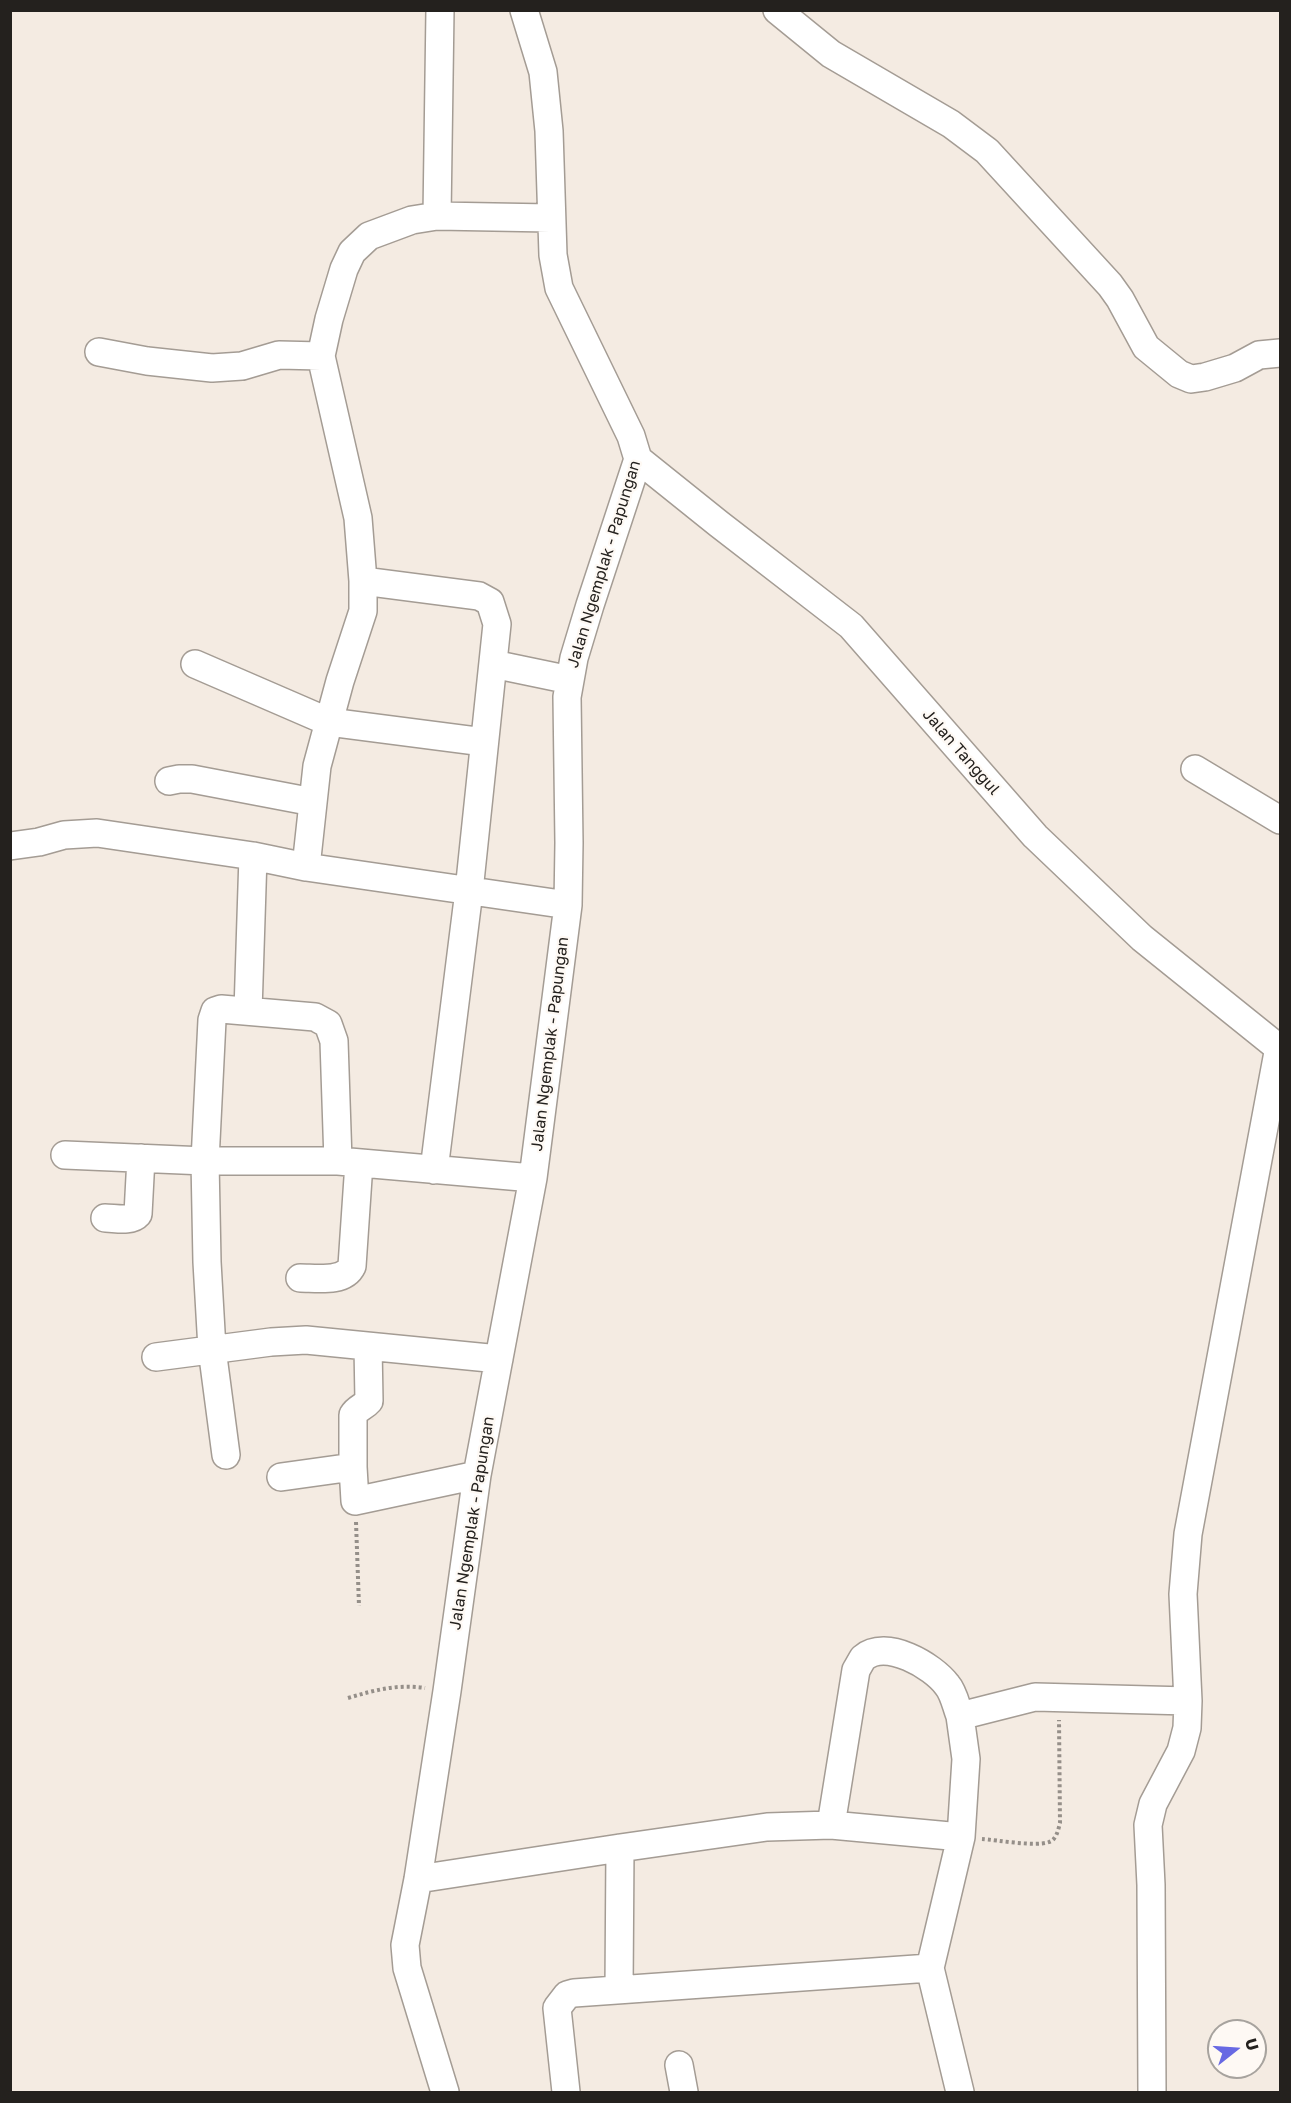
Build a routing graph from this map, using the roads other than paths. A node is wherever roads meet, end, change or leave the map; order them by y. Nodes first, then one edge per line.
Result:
1 (440, 10) edge
2 (524, 10) edge
3 (777, 10) edge
4 (437, 216) junction
5 (550, 218) junction
6 (99, 352) dead end
7 (1281, 353) edge
8 (321, 356) junction
9 (638, 459) junction
10 (363, 581) junction
11 (195, 664) dead end
12 (493, 664) junction
13 (570, 680) junction
14 (329, 722) junction
15 (484, 742) junction
16 (1195, 769) dead end
17 (169, 781) dead end
18 (313, 802) junction
19 (1281, 820) edge
20 (14, 846) edge
21 (253, 856) junction
22 (306, 867) junction
23 (469, 891) junction
24 (568, 905) junction
25 (248, 1011) junction
26 (1280, 1048) edge
27 (65, 1155) dead end
28 (141, 1158) junction
29 (205, 1161) junction
30 (348, 1162) junction
31 (434, 1170) junction
32 (533, 1178) junction
33 (105, 1218) dead end
34 (300, 1278) dead end
35 (368, 1346) junction
36 (212, 1349) junction
37 (156, 1357) dead end
38 (499, 1359) junction
39 (226, 1455) dead end
40 (353, 1467) junction
41 (477, 1475) junction
42 (281, 1477) dead end
43 (1188, 1701) junction
44 (960, 1716) junction
45 (831, 1825) junction
46 (961, 1837) junction
47 (620, 1848) junction
48 (418, 1879) junction
49 (930, 1968) junction
50 (619, 1989) junction
51 (679, 2066) dead end
52 (445, 2092) edge
53 (566, 2092) edge
54 (684, 2092) edge
55 (960, 2092) edge
56 (1152, 2092) edge

1 - 4 street
2 - 5 street, Jalan Ngemplak - Papungan
3 - 7 street
4 - 5 street
4 - 8 street
5 - 9 street, Jalan Ngemplak - Papungan
6 - 8 street
8 - 10 street
9 - 13 street, Jalan Ngemplak - Papungan
9 - 26 street, Jalan Tanggul
10 - 12 street
10 - 14 street
11 - 14 street
12 - 13 street
12 - 15 street
13 - 24 street, Jalan Ngemplak - Papungan
14 - 15 street
14 - 18 street
15 - 23 street
16 - 19 street
17 - 18 street
18 - 22 street
20 - 21 street
21 - 22 street
21 - 25 street
22 - 23 street
23 - 24 street
23 - 31 street
24 - 32 street, Jalan Ngemplak - Papungan
25 - 29 street
25 - 30 street
26 - 43 street
27 - 28 street
28 - 29 street
28 - 33 street
29 - 30 street
29 - 36 street
30 - 31 street
30 - 34 street
31 - 32 street
32 - 38 street, Jalan Ngemplak - Papungan
35 - 36 street
35 - 38 street
35 - 40 street
36 - 37 street
36 - 39 street
38 - 41 street, Jalan Ngemplak - Papungan
40 - 41 street
40 - 42 street
41 - 48 street, Jalan Ngemplak - Papungan
43 - 44 street
43 - 56 street
44 - 45 street
44 - 46 street
45 - 46 street
45 - 47 street
46 - 49 street
47 - 48 street
47 - 50 street
48 - 52 street, Jalan Ngemplak - Papungan
49 - 50 street
49 - 55 street
50 - 53 street
51 - 54 street

